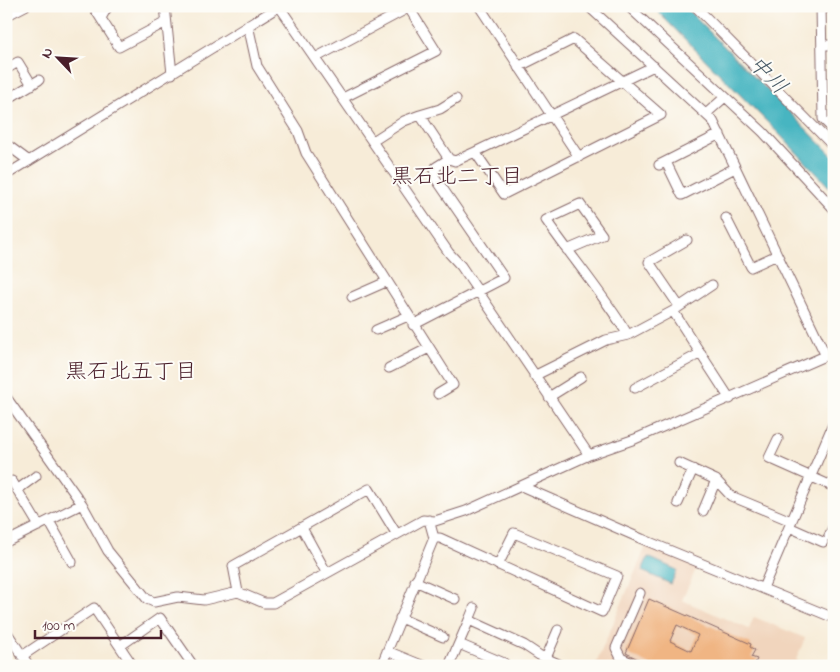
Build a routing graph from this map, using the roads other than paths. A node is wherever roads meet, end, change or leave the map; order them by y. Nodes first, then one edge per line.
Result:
1 (25, 6) edge
2 (93, 6) edge
3 (108, 6) edge
4 (165, 6) edge
5 (279, 6) edge
6 (479, 6) edge
7 (588, 6) edge
8 (628, 6) edge
9 (695, 6) edge
10 (410, 7) edge
11 (821, 7) edge
12 (834, 8) edge
13 (6, 16) edge
14 (101, 18) junction
15 (166, 22) junction
16 (248, 25) junction
17 (822, 45) junction
18 (834, 45) edge
19 (315, 58) junction
20 (654, 66) junction
21 (518, 67) junction
22 (6, 68) edge
23 (172, 74) junction
24 (622, 81) junction
25 (724, 97) junction
26 (343, 98) junction
27 (456, 99) dead end
28 (6, 100) edge
29 (707, 113) junction
30 (420, 115) junction
31 (551, 116) junction
32 (834, 130) edge
33 (720, 134) junction
34 (373, 141) junction
35 (6, 144) edge
36 (834, 148) edge
37 (475, 152) junction
38 (579, 157) junction
39 (449, 159) junction
40 (29, 161) junction
41 (735, 168) junction
42 (6, 175) edge
43 (834, 209) edge
44 (726, 218) dead end
45 (687, 240) dead end
46 (567, 250) junction
47 (777, 255) junction
48 (386, 282) junction
49 (712, 285) dead end
50 (479, 293) junction
51 (352, 297) dead end
52 (676, 308) junction
53 (408, 316) junction
54 (413, 325) junction
55 (376, 330) dead end
56 (628, 335) junction
57 (429, 348) junction
58 (701, 353) junction
59 (830, 354) edge
60 (389, 368) dead end
61 (534, 376) junction
62 (582, 377) dead end
63 (636, 388) dead end
64 (438, 394) dead end
65 (6, 397) edge
66 (549, 397) junction
67 (730, 399) junction
68 (834, 422) edge
69 (778, 439) dead end
70 (589, 455) junction
71 (680, 463) dead end
72 (692, 469) junction
73 (36, 476) dead end
74 (810, 477) junction
75 (716, 480) junction
76 (12, 481) dead end
77 (521, 486) junction
78 (834, 488) edge
79 (17, 490) junction
80 (678, 503) dead end
81 (82, 504) junction
82 (702, 511) dead end
83 (429, 520) junction
84 (49, 521) junction
85 (790, 524) junction
86 (834, 525) edge
87 (40, 526) junction
88 (302, 528) junction
89 (6, 531) edge
90 (396, 533) junction
91 (434, 538) junction
92 (9, 541) edge
93 (72, 562) dead end
94 (498, 565) junction
95 (326, 572) junction
96 (415, 581) junction
97 (764, 588) junction
98 (238, 592) junction
99 (640, 593) dead end
100 (455, 599) dead end
101 (474, 608) dead end
102 (400, 618) junction
103 (834, 618) edge
104 (469, 620) junction
105 (558, 630) dead end
106 (6, 631) edge
107 (443, 637) dead end
108 (459, 644) junction
109 (120, 646) junction
110 (387, 650) junction
111 (22, 656) junction
112 (546, 658) junction
113 (504, 663) dead end
114 (29, 666) edge
115 (133, 666) edge
116 (189, 666) edge
117 (381, 666) edge
118 (424, 666) edge
119 (449, 666) edge
120 (563, 666) edge
121 (638, 666) edge

1 - 13 street
2 - 14 street
3 - 14 street
4 - 15 street
5 - 16 street
5 - 19 street
6 - 21 street
7 - 20 street
8 - 25 street
9 - 36 street
10 - 19 street
10 - 26 street
11 - 12 street
11 - 17 street
14 - 15 street
15 - 23 street
16 - 23 street
16 - 48 street
17 - 18 street
17 - 32 street
19 - 26 street
20 - 24 street
20 - 29 street
21 - 24 street
21 - 31 street
22 - 28 street
23 - 40 street
24 - 31 street
24 - 38 street
25 - 29 street
25 - 43 street
26 - 34 street
27 - 30 street
29 - 33 street
30 - 34 street
30 - 39 street
31 - 37 street
31 - 38 street
33 - 41 street
33 - 41 street
34 - 50 street
35 - 40 street
37 - 38 street
37 - 39 street
39 - 50 street
40 - 42 street
41 - 47 street
44 - 47 street
45 - 52 street
46 - 46 street
46 - 56 street
47 - 59 street
48 - 51 street
48 - 53 street
49 - 52 street
50 - 54 street
50 - 61 street
52 - 56 street
52 - 58 street
53 - 54 street
53 - 55 street
54 - 57 street
56 - 61 street
57 - 60 street
57 - 64 street
58 - 63 street
58 - 67 street
59 - 67 street
61 - 66 street
62 - 66 street
65 - 81 street
66 - 70 street
67 - 70 street
68 - 74 street
69 - 74 street
70 - 77 street
71 - 72 street
72 - 75 street
72 - 80 street
73 - 79 street
74 - 78 street
74 - 85 street
75 - 82 street
75 - 85 street
76 - 79 street
77 - 83 street
77 - 97 street
79 - 87 street
81 - 84 street
81 - 98 street
83 - 90 street
83 - 91 street
84 - 87 street
84 - 93 street
85 - 86 street
85 - 97 street
87 - 92 street
88 - 90 street
88 - 95 street
88 - 98 street
89 - 92 street
90 - 95 street
91 - 94 street
91 - 96 street
94 - 94 street
95 - 98 street
96 - 100 street
96 - 102 street
97 - 103 street
99 - 121 street
101 - 104 street
102 - 107 street
102 - 110 street
104 - 108 street
104 - 112 street
105 - 112 street
106 - 111 street
108 - 113 street
108 - 119 street
109 - 111 street
109 - 115 street
109 - 116 street
110 - 117 street
110 - 118 street
111 - 114 street
112 - 120 street

